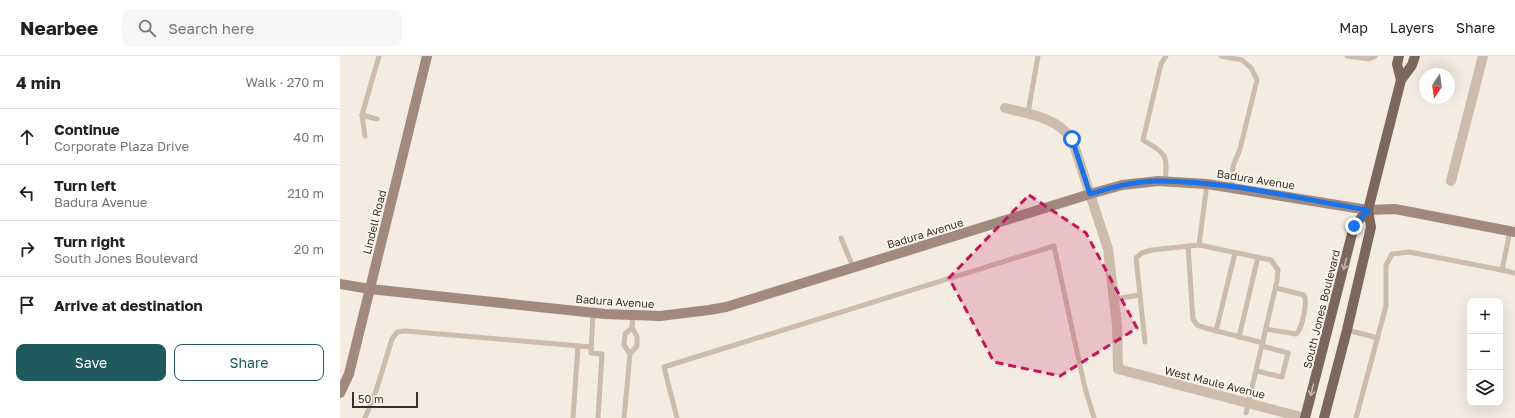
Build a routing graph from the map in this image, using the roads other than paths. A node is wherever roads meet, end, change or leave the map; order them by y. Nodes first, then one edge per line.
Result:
1 (378, 56) edge
2 (427, 56) edge
3 (1038, 56) edge
4 (1166, 56) edge
5 (1221, 56) edge
6 (1347, 56) edge
7 (1375, 56) edge
8 (1399, 56) edge
9 (1415, 56) edge
10 (1484, 56) edge
11 (1401, 80) junction
12 (1005, 108) dead end
13 (1028, 113) junction
14 (362, 115) junction
15 (377, 119) dead end
16 (365, 136) dead end
17 (1165, 181) junction
18 (1450, 181) dead end
19 (1207, 184) junction
20 (1232, 187) junction
21 (1090, 194) junction
22 (1368, 210) junction
23 (1512, 231) edge
24 (841, 238) dead end
25 (1199, 245) junction
26 (1188, 246) junction
27 (1235, 253) junction
28 (1258, 257) junction
29 (853, 268) junction
30 (1502, 270) junction
31 (1515, 273) edge
32 (340, 284) edge
33 (1276, 288) junction
34 (370, 289) junction
35 (1140, 295) junction
36 (1114, 300) junction
37 (593, 312) junction
38 (633, 314) junction
39 (632, 328) junction
40 (1266, 329) junction
41 (1347, 330) junction
42 (1216, 331) junction
43 (1239, 337) junction
44 (1378, 338) junction
45 (1145, 342) dead end
46 (1263, 345) junction
47 (578, 346) junction
48 (591, 347) junction
49 (630, 354) junction
50 (1257, 371) junction
51 (340, 393) edge
52 (1248, 408) junction
53 (365, 418) edge
54 (573, 418) edge
55 (598, 418) edge
56 (624, 418) edge
57 (677, 418) edge
58 (1094, 418) edge
59 (1305, 418) edge
60 (1324, 418) edge
61 (1356, 418) edge

1 - 14 lane
2 - 34 main road, Lindell Road
3 - 13 lane
4 - 17 lane
5 - 20 lane
6 - 7 lane
8 - 11 main road, South Jones Boulevard
9 - 11 main road, South Jones Boulevard
10 - 18 street
11 - 22 main road, South Jones Boulevard
12 - 13 street
13 - 21 street
14 - 15 lane
14 - 16 lane
17 - 19 main road, Badura Avenue
17 - 21 main road, Badura Avenue
19 - 20 main road, Badura Avenue
19 - 25 lane
20 - 22 main road, Badura Avenue
21 - 29 main road, Badura Avenue
21 - 36 street
22 - 23 main road, Badura Avenue
22 - 41 main road, South Jones Boulevard
22 -> 59 main road, South Jones Boulevard
23 - 30 lane
24 - 29 lane
25 - 26 lane
25 - 27 lane
26 - 35 lane
26 - 42 lane
27 - 28 lane
27 - 42 lane
28 - 33 lane
28 - 43 lane
29 - 38 main road, Badura Avenue
30 - 31 lane
30 - 44 lane
32 - 34 main road, Badura Avenue
33 - 40 lane
33 - 40 lane
34 - 37 main road, Badura Avenue
34 - 51 main road, Lindell Road
35 - 36 lane
35 - 45 lane
36 - 52 street, West Maule Avenue
37 - 38 main road, Badura Avenue
37 - 48 lane
38 - 39 lane
39 - 49 lane
39 - 49 lane
40 - 46 lane
41 - 44 lane
41 - 60 main road, South Jones Boulevard
42 - 43 lane
43 - 46 lane
44 - 61 lane
46 - 50 lane
46 - 50 lane
47 - 48 lane
47 - 53 lane
47 - 54 lane
48 - 55 lane
49 - 56 lane
50 - 52 lane
52 - 59 street, West Maule Avenue
57 - 58 lane

